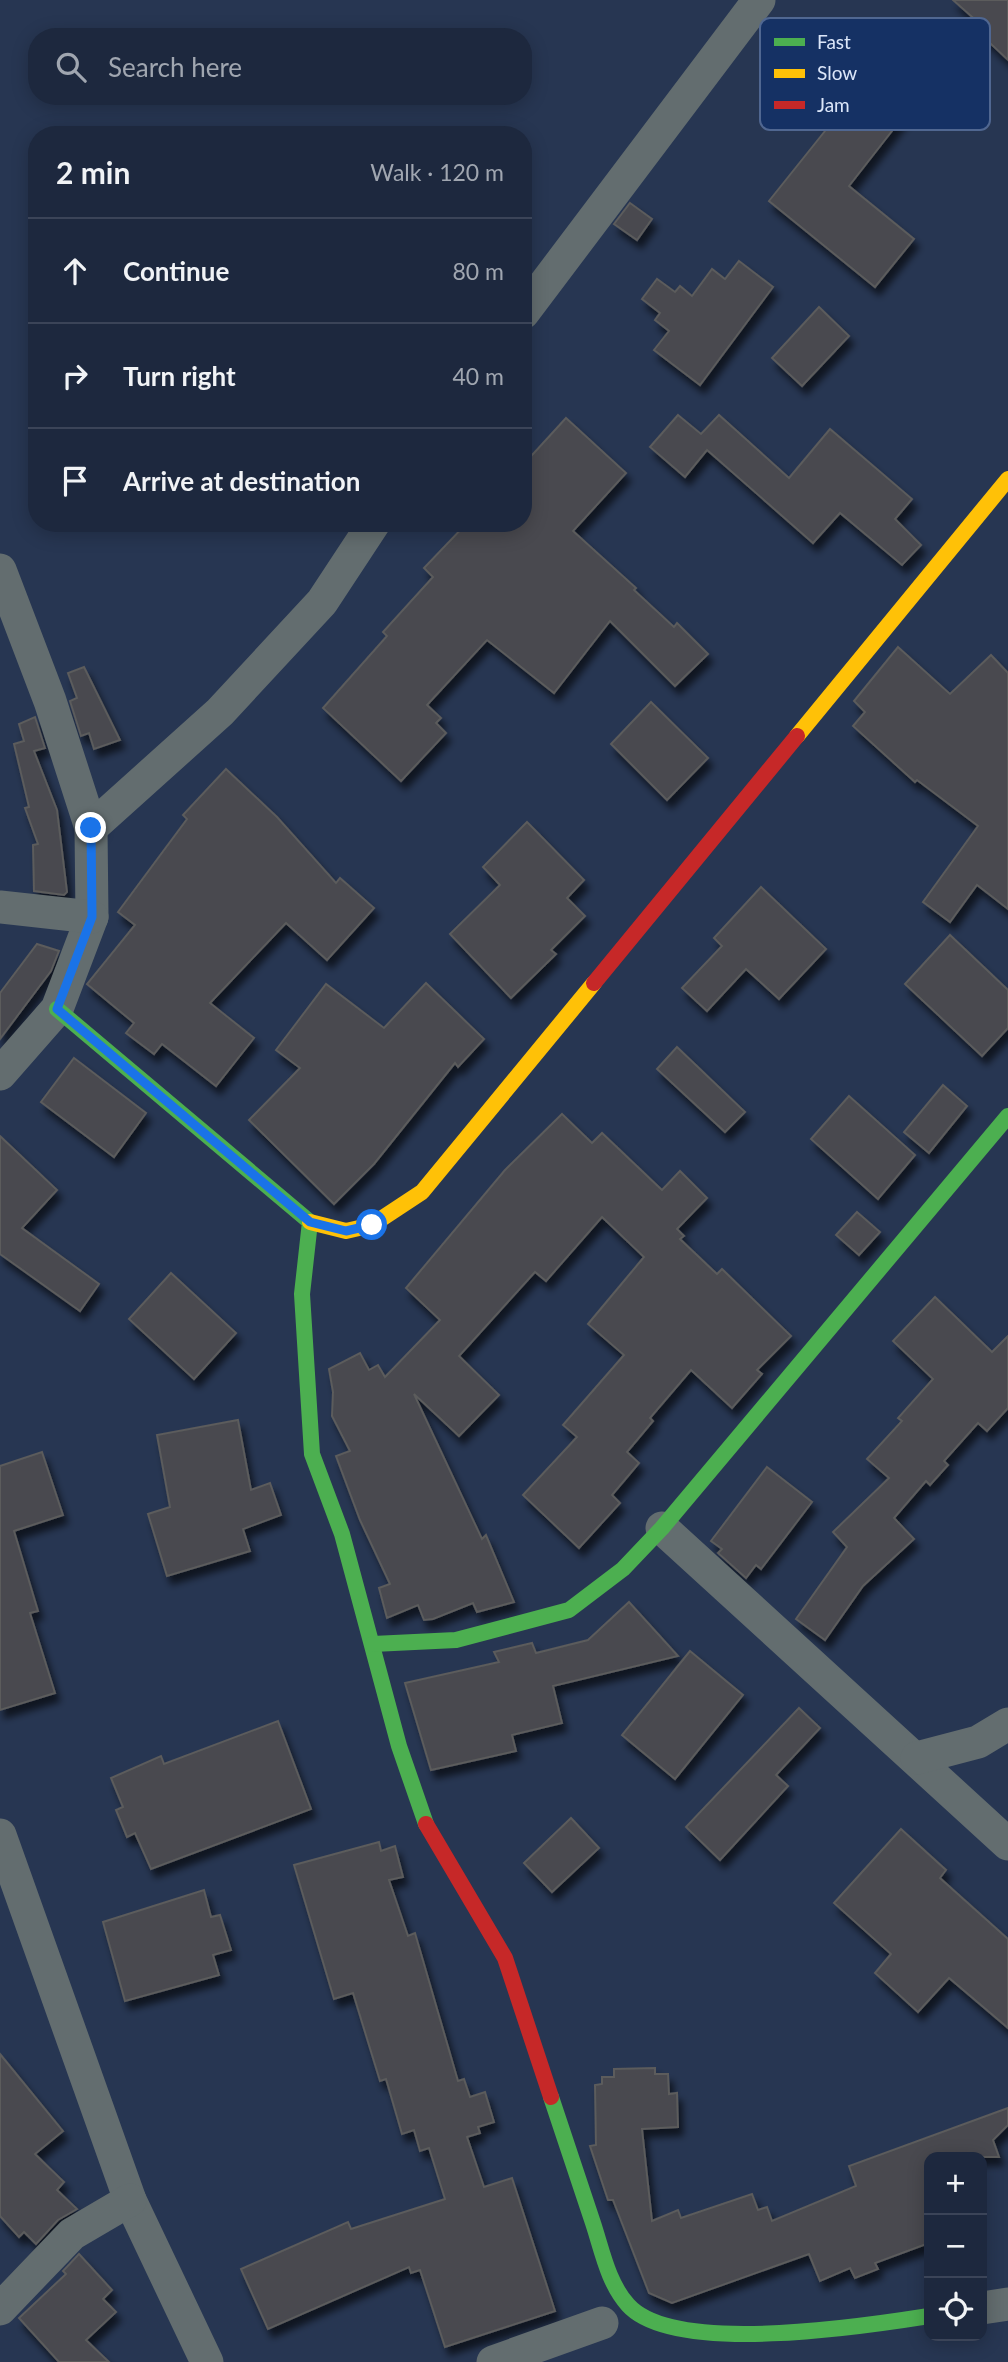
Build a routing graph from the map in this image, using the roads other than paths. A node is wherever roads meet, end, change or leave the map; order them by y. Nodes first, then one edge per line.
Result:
1 (759, 0) edge
2 (532, 301) edge
3 (1008, 479) edge
4 (368, 532) edge
5 (0, 570) edge
6 (91, 828) junction
7 (0, 907) edge
8 (92, 917) junction
9 (57, 1009) junction
10 (0, 1074) edge
11 (1008, 1116) edge
12 (310, 1222) junction
13 (662, 1528) junction
14 (373, 1644) junction
15 (1008, 1724) edge
16 (917, 1758) junction
17 (0, 1835) edge
18 (1008, 1844) edge
19 (130, 2200) junction
20 (1008, 2304) edge
21 (987, 2307) edge
22 (0, 2309) edge
23 (924, 2317) edge
24 (602, 2323) dead end
25 (207, 2362) edge
26 (493, 2362) edge

1 - 2 street
3 - 12 street
4 - 6 street
5 - 6 street
6 - 8 street
7 - 8 street
8 - 9 street
9 - 10 street
9 - 12 street
11 - 13 street
12 - 14 street
13 - 14 street
13 - 16 street
14 - 23 street
15 - 16 street
16 - 18 street
17 - 19 street
19 - 22 street
19 - 25 street
20 - 21 street
24 - 26 street

